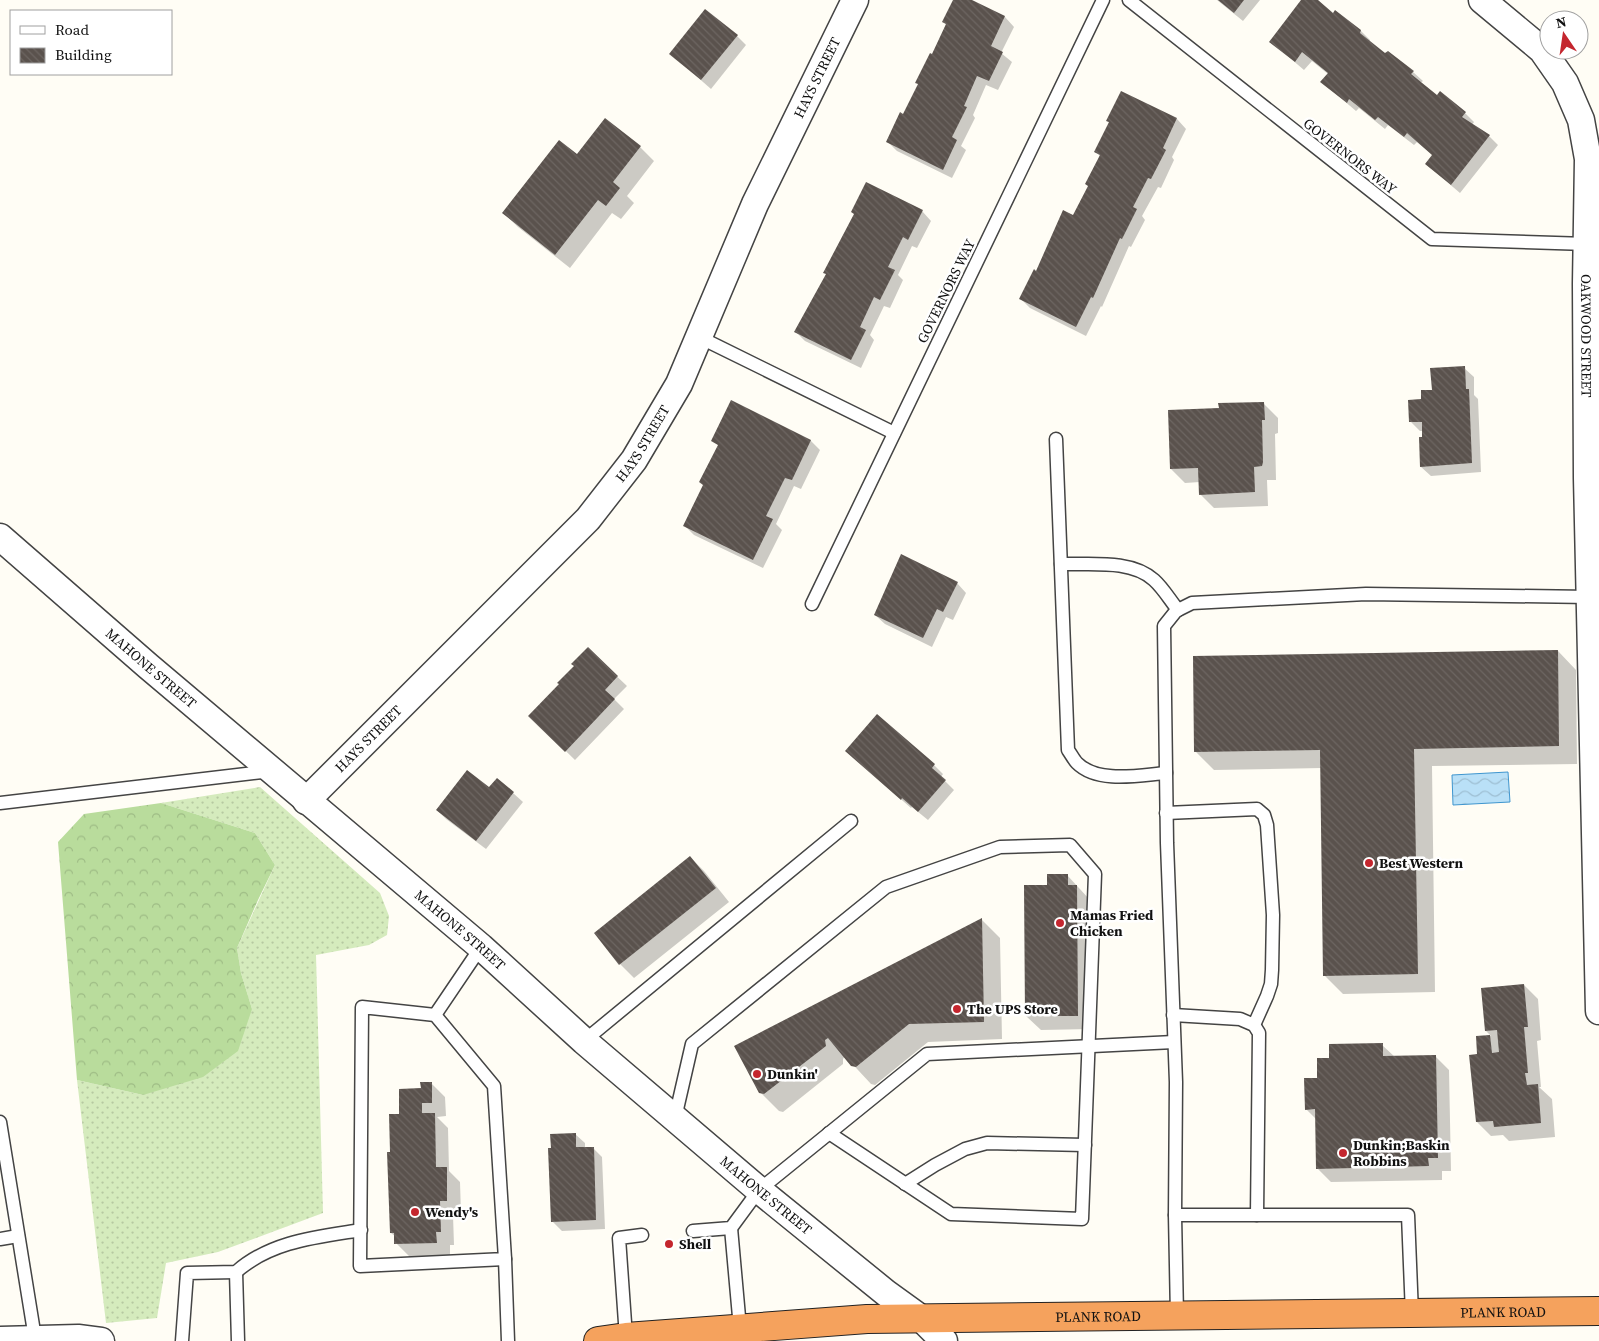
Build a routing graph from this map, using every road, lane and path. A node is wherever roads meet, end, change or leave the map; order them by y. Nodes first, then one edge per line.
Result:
1 (855, 0) edge
2 (1102, 0) edge
3 (1129, 0) edge
4 (1482, 0) edge
5 (1587, 244) junction
6 (699, 337) junction
7 (894, 433) junction
8 (1056, 439) dead end
9 (0, 538) edge
10 (1061, 564) junction
11 (1590, 597) junction
12 (812, 604) dead end
13 (1178, 610) junction
14 (271, 771) junction
15 (1166, 773) junction
16 (306, 801) junction
17 (0, 803) edge
18 (1166, 813) junction
19 (851, 821) dead end
20 (480, 947) junction
21 (1599, 1011) edge
22 (435, 1015) junction
23 (1174, 1015) junction
24 (1254, 1024) junction
25 (584, 1041) junction
26 (1174, 1042) junction
27 (1089, 1046) junction
28 (675, 1118) junction
29 (0, 1122) edge
30 (829, 1133) junction
31 (1085, 1144) junction
32 (905, 1184) junction
33 (759, 1190) junction
34 (1175, 1215) junction
35 (1257, 1215) junction
36 (731, 1228) junction
37 (361, 1230) junction
38 (693, 1231) dead end
39 (18, 1236) junction
40 (642, 1236) dead end
41 (0, 1239) edge
42 (505, 1259) junction
43 (236, 1272) junction
44 (1599, 1311) edge
45 (1412, 1314) junction
46 (1176, 1316) junction
47 (740, 1328) junction
48 (926, 1330) edge
49 (626, 1337) junction
50 (36, 1338) junction
51 (0, 1340) edge
52 (102, 1341) edge
53 (182, 1341) edge
54 (238, 1341) edge
55 (508, 1341) edge
56 (598, 1341) edge
57 (944, 1341) edge

1 - 6 street, HAYS STREET
2 - 7 lane, GOVERNORS WAY
3 - 5 lane, GOVERNORS WAY
4 - 5 street, OAKWOOD STREET
5 - 11 street, OAKWOOD STREET
6 - 7 lane
6 - 16 street, HAYS STREET
7 - 12 lane, GOVERNORS WAY
8 - 10 lane
9 - 14 street, MAHONE STREET
10 - 13 lane
10 - 15 lane
11 - 13 lane
11 - 21 street, OAKWOOD STREET
13 - 15 lane
14 - 16 street, MAHONE STREET
14 - 17 lane
15 - 18 lane
16 - 20 street, MAHONE STREET
18 - 23 lane
18 - 24 lane
19 - 25 lane
20 - 22 lane
20 - 25 street, MAHONE STREET
22 - 37 lane
22 - 42 lane
23 - 24 lane
23 - 26 lane
24 - 35 lane
25 - 28 street, MAHONE STREET
26 - 27 lane
26 - 34 lane
27 - 28 lane
27 - 30 lane
27 - 31 lane
28 - 33 street, MAHONE STREET
29 - 39 lane
30 - 32 lane
30 - 33 lane
31 - 32 lane
31 - 32 lane
33 - 36 lane
33 - 48 street, MAHONE STREET
34 - 35 lane
34 - 46 lane
35 - 45 lane
36 - 38 lane
36 - 47 lane
37 - 42 lane
37 - 43 lane
39 - 41 lane
39 - 50 lane
40 - 49 lane
42 - 55 lane
43 - 53 lane
43 - 54 lane
44 - 45 highway, PLANK ROAD
45 - 46 highway, PLANK ROAD
46 - 48 highway, PLANK ROAD
47 - 48 highway, PLANK ROAD
47 - 49 highway, PLANK ROAD
48 - 57 street, MAHONE STREET
49 - 56 highway, PLANK ROAD
50 - 51 street
50 - 52 street

